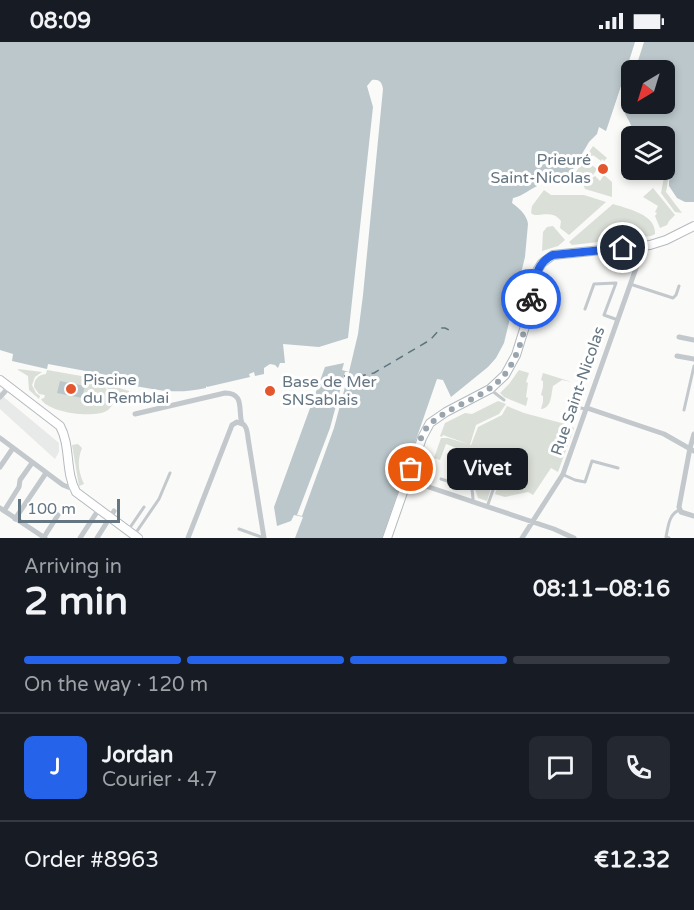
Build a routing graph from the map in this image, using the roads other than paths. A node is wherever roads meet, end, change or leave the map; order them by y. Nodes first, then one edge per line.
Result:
1 (694, 225) edge
2 (642, 246) junction
3 (630, 284) junction
4 (679, 286) dead end
5 (585, 309) dead end
6 (618, 321) junction
7 (679, 337) dead end
8 (694, 340) edge
9 (677, 356) dead end
10 (694, 359) edge
11 (694, 366) edge
12 (0, 380) edge
13 (9, 387) junction
14 (489, 389) junction
15 (0, 397) edge
16 (504, 400) dead end
17 (577, 407) dead end
18 (587, 409) junction
19 (684, 410) dead end
20 (135, 414) dead end
21 (242, 424) junction
22 (694, 434) edge
23 (0, 438) edge
24 (13, 448) junction
25 (692, 450) edge
26 (32, 463) junction
27 (0, 467) edge
28 (618, 468) dead end
29 (46, 473) junction
30 (170, 473) dead end
31 (563, 474) junction
32 (441, 479) dead end
33 (408, 480) junction
34 (73, 488) junction
35 (493, 490) dead end
36 (472, 502) junction
37 (144, 507) dead end
38 (487, 507) junction
39 (99, 509) junction
40 (2, 510) edge
41 (680, 510) junction
42 (112, 514) junction
43 (58, 515) dead end
44 (694, 516) edge
45 (15, 519) junction
46 (533, 522) junction
47 (239, 529) dead end
48 (133, 535) edge
49 (44, 538) edge
50 (80, 538) edge
51 (97, 538) edge
52 (188, 538) edge
53 (264, 538) edge
54 (387, 538) edge
55 (522, 538) edge
56 (574, 538) edge
57 (669, 538) edge

1 - 2 street
2 - 3 street, Rue Saint-Nicolas
2 - 14 street
3 - 4 lane
3 - 6 street, Rue Saint-Nicolas
5 - 6 lane
6 - 18 street, Rue Saint-Nicolas
7 - 8 street
9 - 10 street
11 - 19 lane
12 - 13 street
13 - 15 street
13 - 34 street
14 - 16 lane
14 - 33 street
17 - 18 lane
18 - 25 street
18 - 31 street, Rue Saint-Nicolas
20 - 21 street
21 - 52 street
21 - 53 street
22 - 25 street
23 - 24 street
24 - 26 street
24 - 27 street
25 - 41 street
26 - 29 street
26 - 40 street
28 - 31 lane
29 - 34 street
29 - 45 street
30 - 48 lane
31 - 46 street, Rue Saint-Nicolas
32 - 36 lane
33 - 36 street
33 - 54 street
34 - 39 street
35 - 38 lane
36 - 38 street
37 - 48 lane
38 - 46 street
39 - 42 street
39 - 50 street
40 - 45 street
41 - 44 street
41 - 57 lane
42 - 48 street
42 - 51 street
43 - 49 street
45 - 49 street
46 - 55 street, Rue Saint-Nicolas
46 - 56 street
47 - 53 lane

